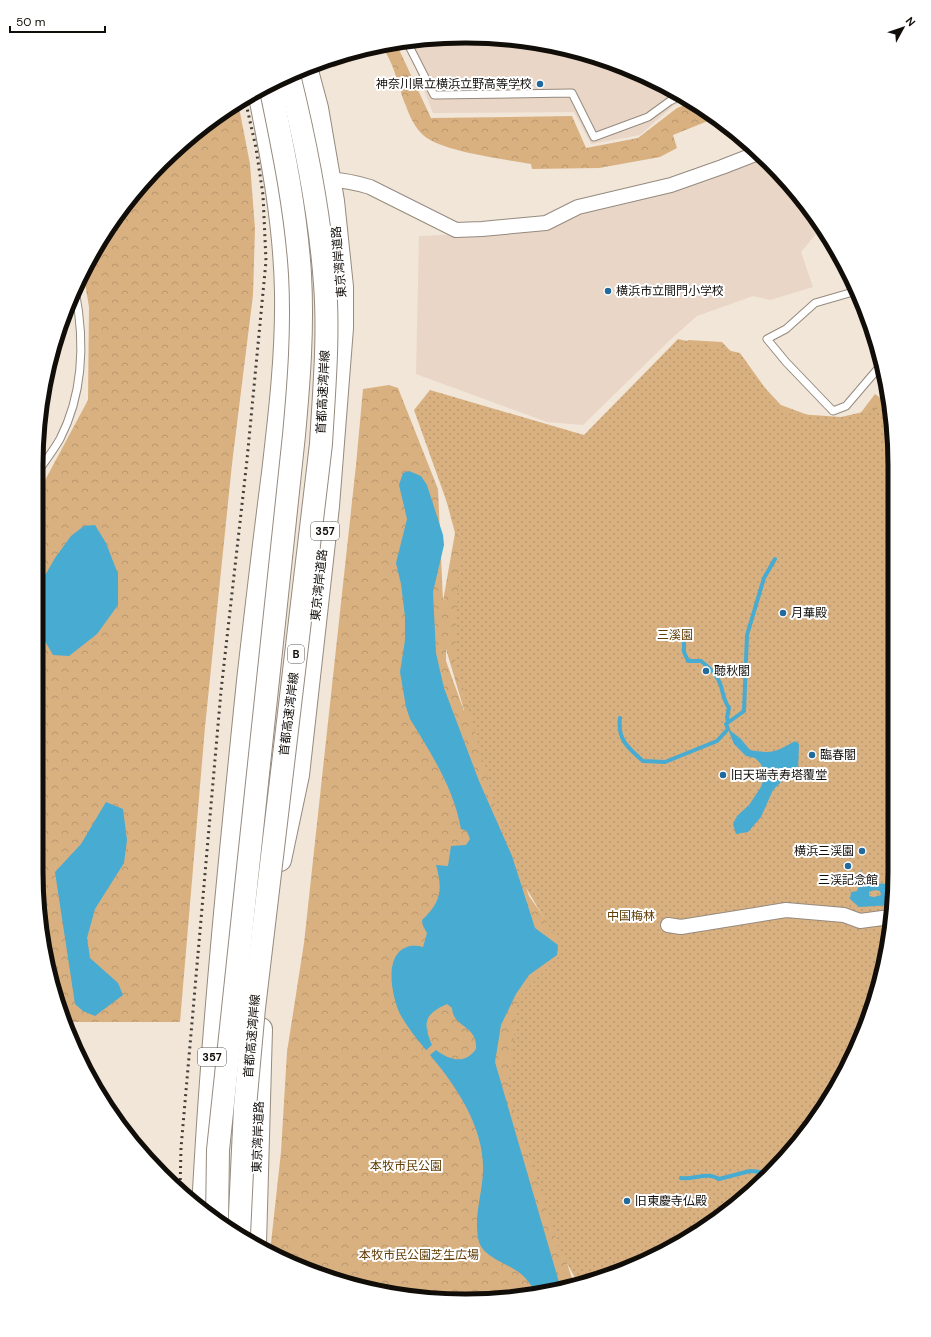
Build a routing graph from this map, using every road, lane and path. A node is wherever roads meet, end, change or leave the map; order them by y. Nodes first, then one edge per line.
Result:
1 (409, 47) edge
2 (308, 74) edge
3 (291, 81) edge
4 (271, 91) edge
5 (260, 97) edge
6 (675, 99) edge
7 (752, 156) edge
8 (330, 178) junction
9 (276, 179) junction
10 (851, 293) edge
11 (77, 300) edge
12 (877, 370) edge
13 (43, 464) edge
14 (245, 824) dead end
15 (276, 832) dead end
16 (226, 904) junction
17 (269, 911) junction
18 (885, 918) edge
19 (668, 925) dead end
20 (203, 1203) edge
21 (217, 1213) edge
22 (239, 1228) edge
23 (255, 1238) edge

1 - 6 lane
2 - 8 highway, 東京湾岸道路 / 357
3 - 22 highway, 首都高速湾岸線 / B, bridge
4 - 21 highway, 首都高速湾岸線 / B, bridge
5 - 9 highway, 357
7 - 8 street
8 - 9 street
8 - 17 highway, 東京湾岸道路 / 357
9 - 16 highway, 357
10 - 12 lane
11 - 13 lane
14 - 16 highway, 357
15 - 17 highway, 東京湾岸道路 / 357
16 - 20 highway, 357
17 - 23 highway, 東京湾岸道路 / 357
18 - 19 street

